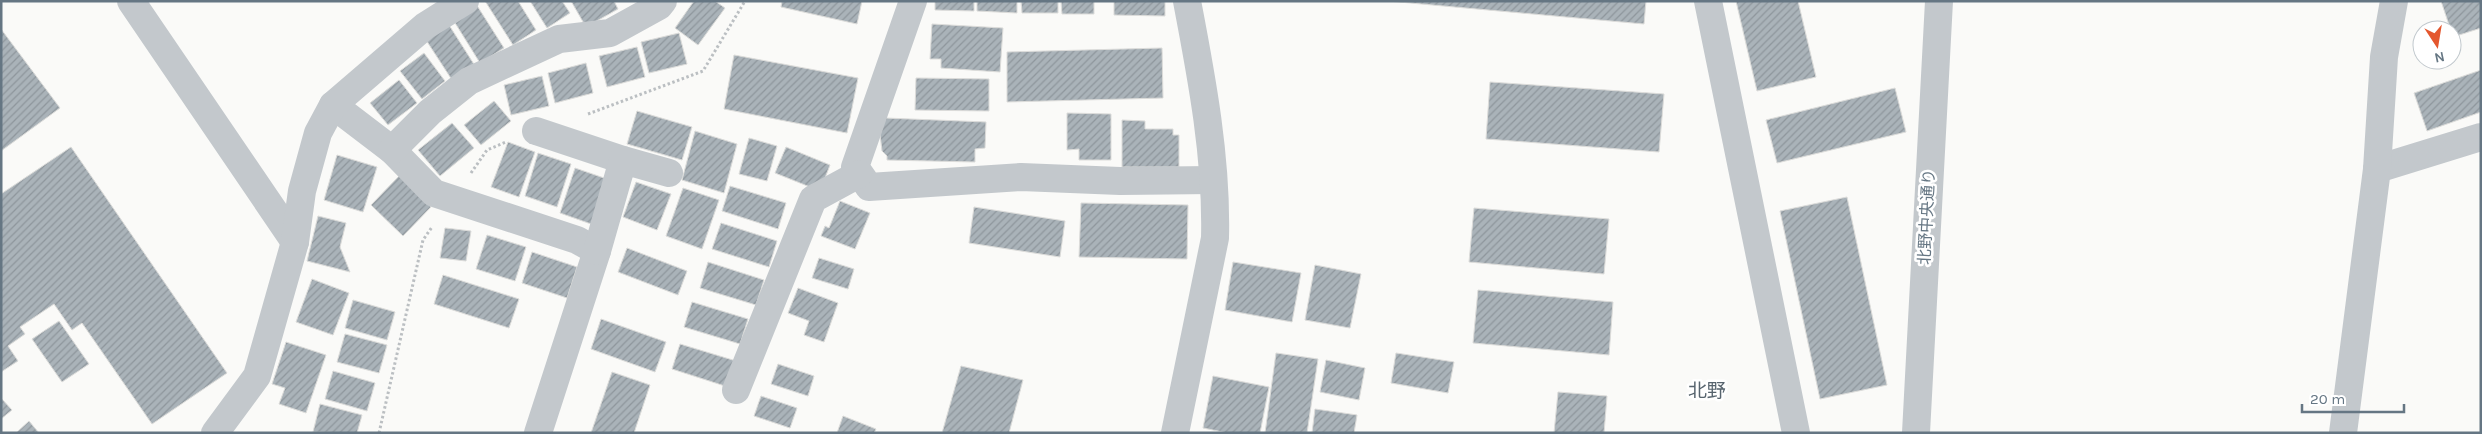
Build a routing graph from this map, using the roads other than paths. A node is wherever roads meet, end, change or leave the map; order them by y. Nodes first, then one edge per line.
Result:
1 (131, 1) edge
2 (465, 1) edge
3 (663, 1) edge
4 (913, 1) edge
5 (1187, 1) edge
6 (1708, 1) edge
7 (1939, 1) edge
8 (2394, 1) edge
9 (333, 106) junction
10 (536, 131) dead end
11 (2481, 137) edge
12 (392, 150) junction
13 (623, 160) junction
14 (2377, 169) junction
15 (669, 173) dead end
16 (859, 174) junction
17 (1213, 180) junction
18 (295, 242) junction
19 (597, 250) junction
20 (736, 390) dead end
21 (215, 433) edge
22 (538, 433) edge
23 (1175, 433) edge
24 (1796, 433) edge
25 (1916, 433) edge
26 (2343, 433) edge

1 - 18 street
2 - 9 street
3 - 12 street
4 - 16 street
5 - 17 street
6 - 24 street
7 - 25 street, 北野中央通り
8 - 14 street
9 - 12 street
9 - 18 street
10 - 13 street
11 - 14 street
12 - 19 street
13 - 15 street
13 - 19 street
14 - 26 street
16 - 17 street
16 - 20 street
17 - 23 street
18 - 21 street
19 - 22 street

